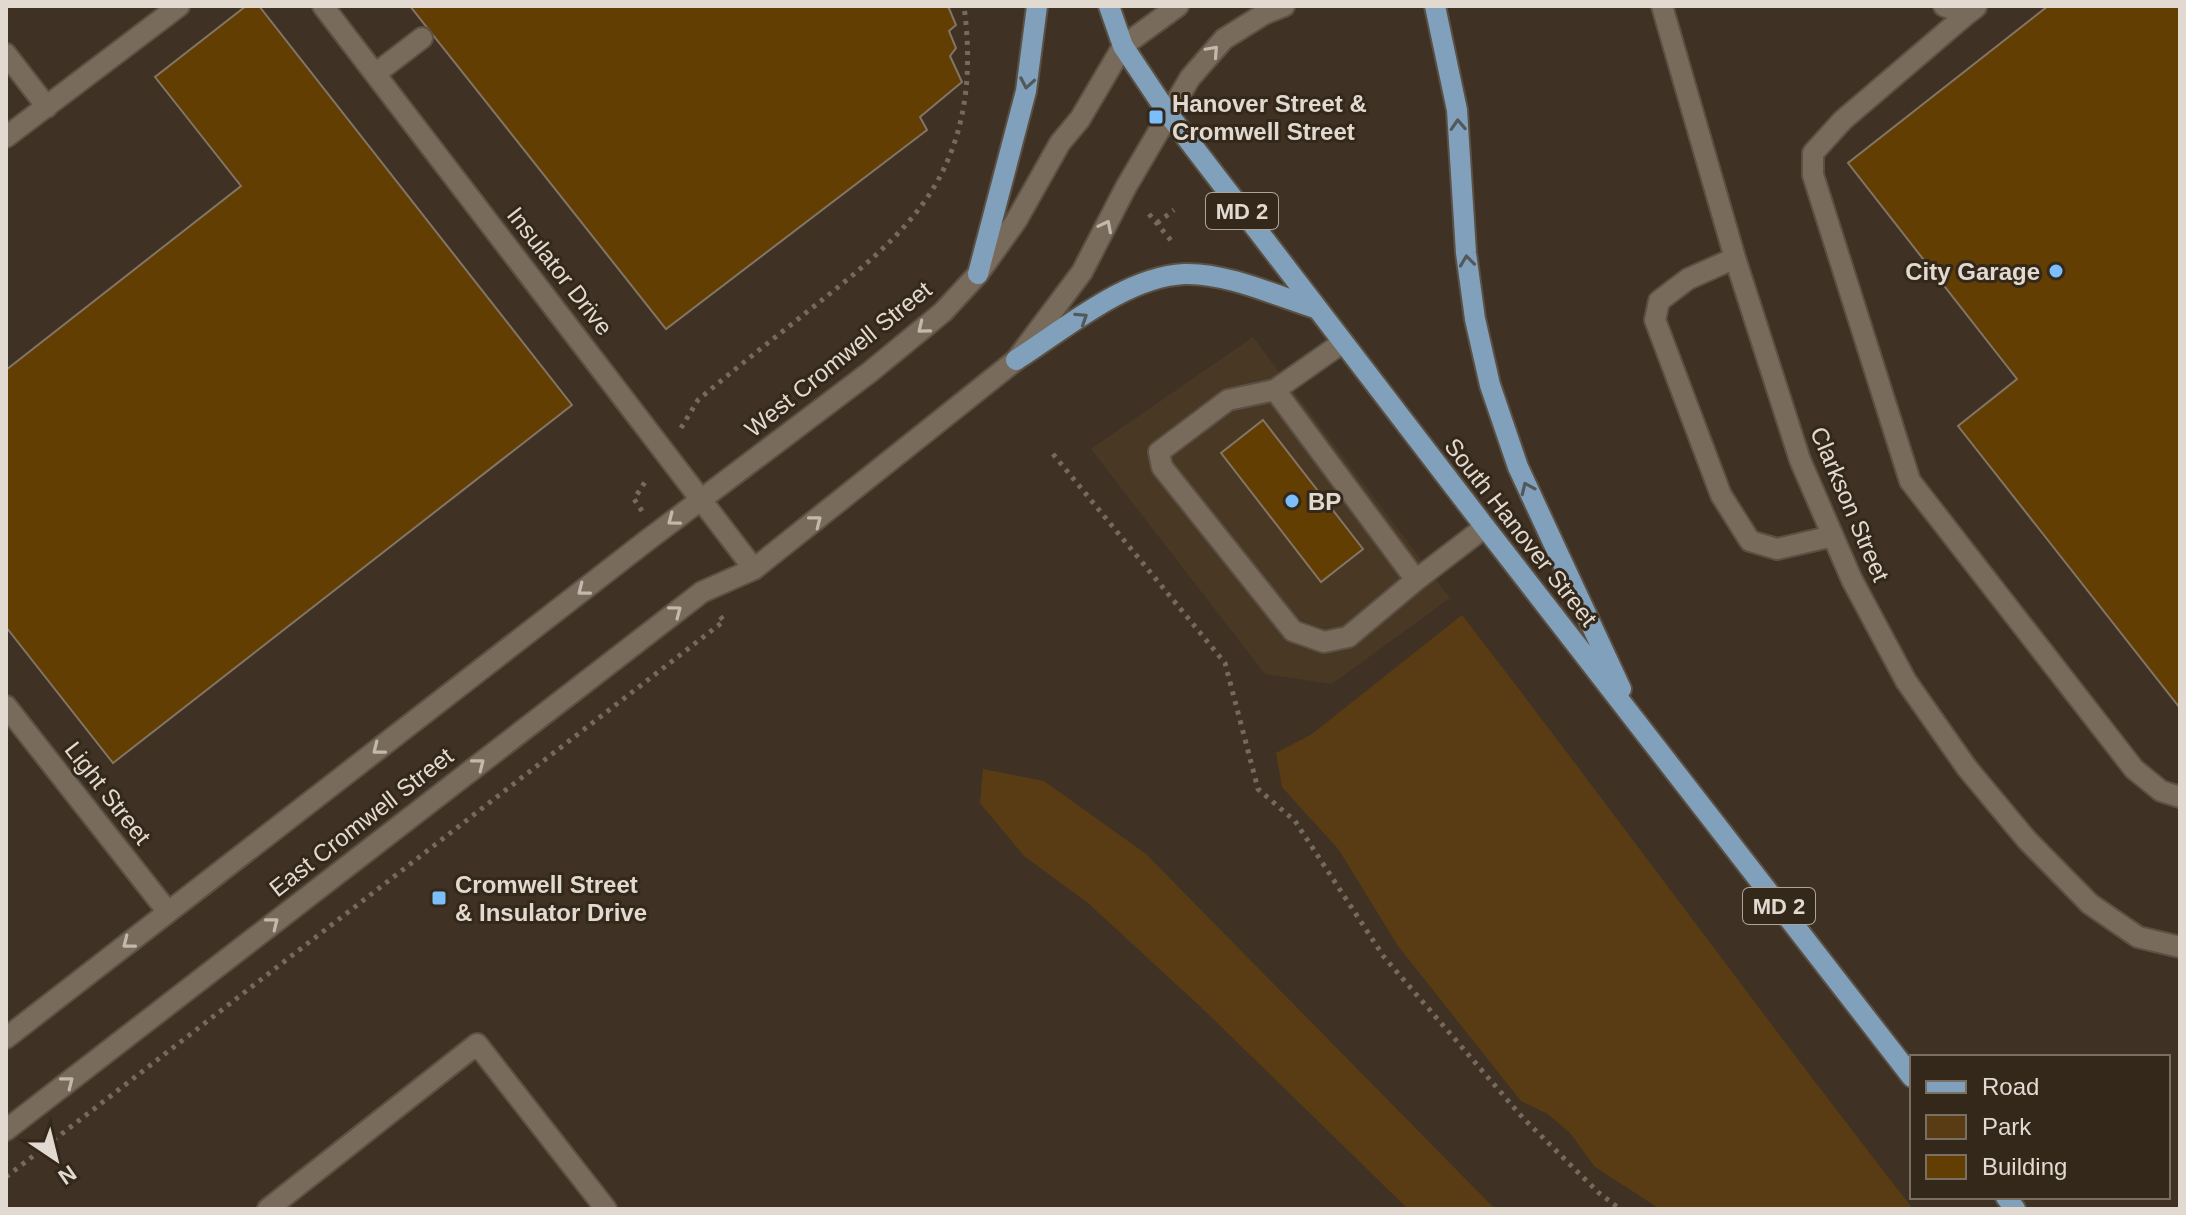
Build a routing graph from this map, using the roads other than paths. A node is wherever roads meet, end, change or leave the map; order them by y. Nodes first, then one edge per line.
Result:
1 (179, 6) edge
2 (323, 6) edge
3 (1037, 6) edge
4 (1109, 6) edge
5 (1178, 6) edge
6 (1284, 6) edge
7 (1435, 6) edge
8 (1662, 6) edge
9 (1944, 6) edge
10 (1972, 10) edge
11 (422, 38) dead end
12 (1123, 46) junction
13 (6, 54) edge
14 (375, 74) junction
15 (47, 107) junction
16 (1169, 115) junction
17 (6, 137) edge
18 (1735, 258) junction
19 (978, 274) junction
20 (1315, 308) junction
21 (1342, 343) junction
22 (1016, 360) junction
23 (1275, 390) junction
24 (702, 499) junction
25 (1485, 527) junction
26 (1833, 536) junction
27 (754, 569) junction
28 (1416, 580) junction
29 (6, 706) edge
30 (1645, 735) junction
31 (2180, 797) edge
32 (168, 912) junction
33 (2180, 947) edge
34 (6, 1038) edge
35 (1910, 1074) edge
36 (6, 1130) edge
37 (268, 1209) edge
38 (606, 1209) edge

1 - 15 street
2 - 14 street, Insulator Drive
3 -> 19 main road
4 - 12 main road, South Hanover Street / MD 2
5 - 12 street
16 -> 6 street
30 -> 7 main road
8 - 18 street, Clarkson Street
9 - 10 street
10 - 31 street
11 - 14 street
12 - 16 main road, South Hanover Street / MD 2
12 - 19 street, West Cromwell Street
13 - 15 street
14 - 24 street, Insulator Drive
15 - 17 street
16 - 20 main road, South Hanover Street / MD 2
22 -> 16 street
18 - 26 street, Clarkson Street
18 - 26 street
19 -> 24 street, West Cromwell Street
20 - 21 main road, South Hanover Street / MD 2
22 -> 20 main road
21 - 23 street
21 - 25 main road, South Hanover Street / MD 2
27 -> 22 street
23 - 28 street
23 - 28 street
24 - 27 street, Insulator Drive
24 -> 32 street, East Cromwell Street
25 - 28 street
25 - 30 main road, South Hanover Street / MD 2
26 - 33 street, Clarkson Street
36 -> 27 street, East Cromwell Street
29 - 32 street, Light Street
30 - 35 main road, South Hanover Street / MD 2
32 -> 34 street, East Cromwell Street
37 - 38 street

